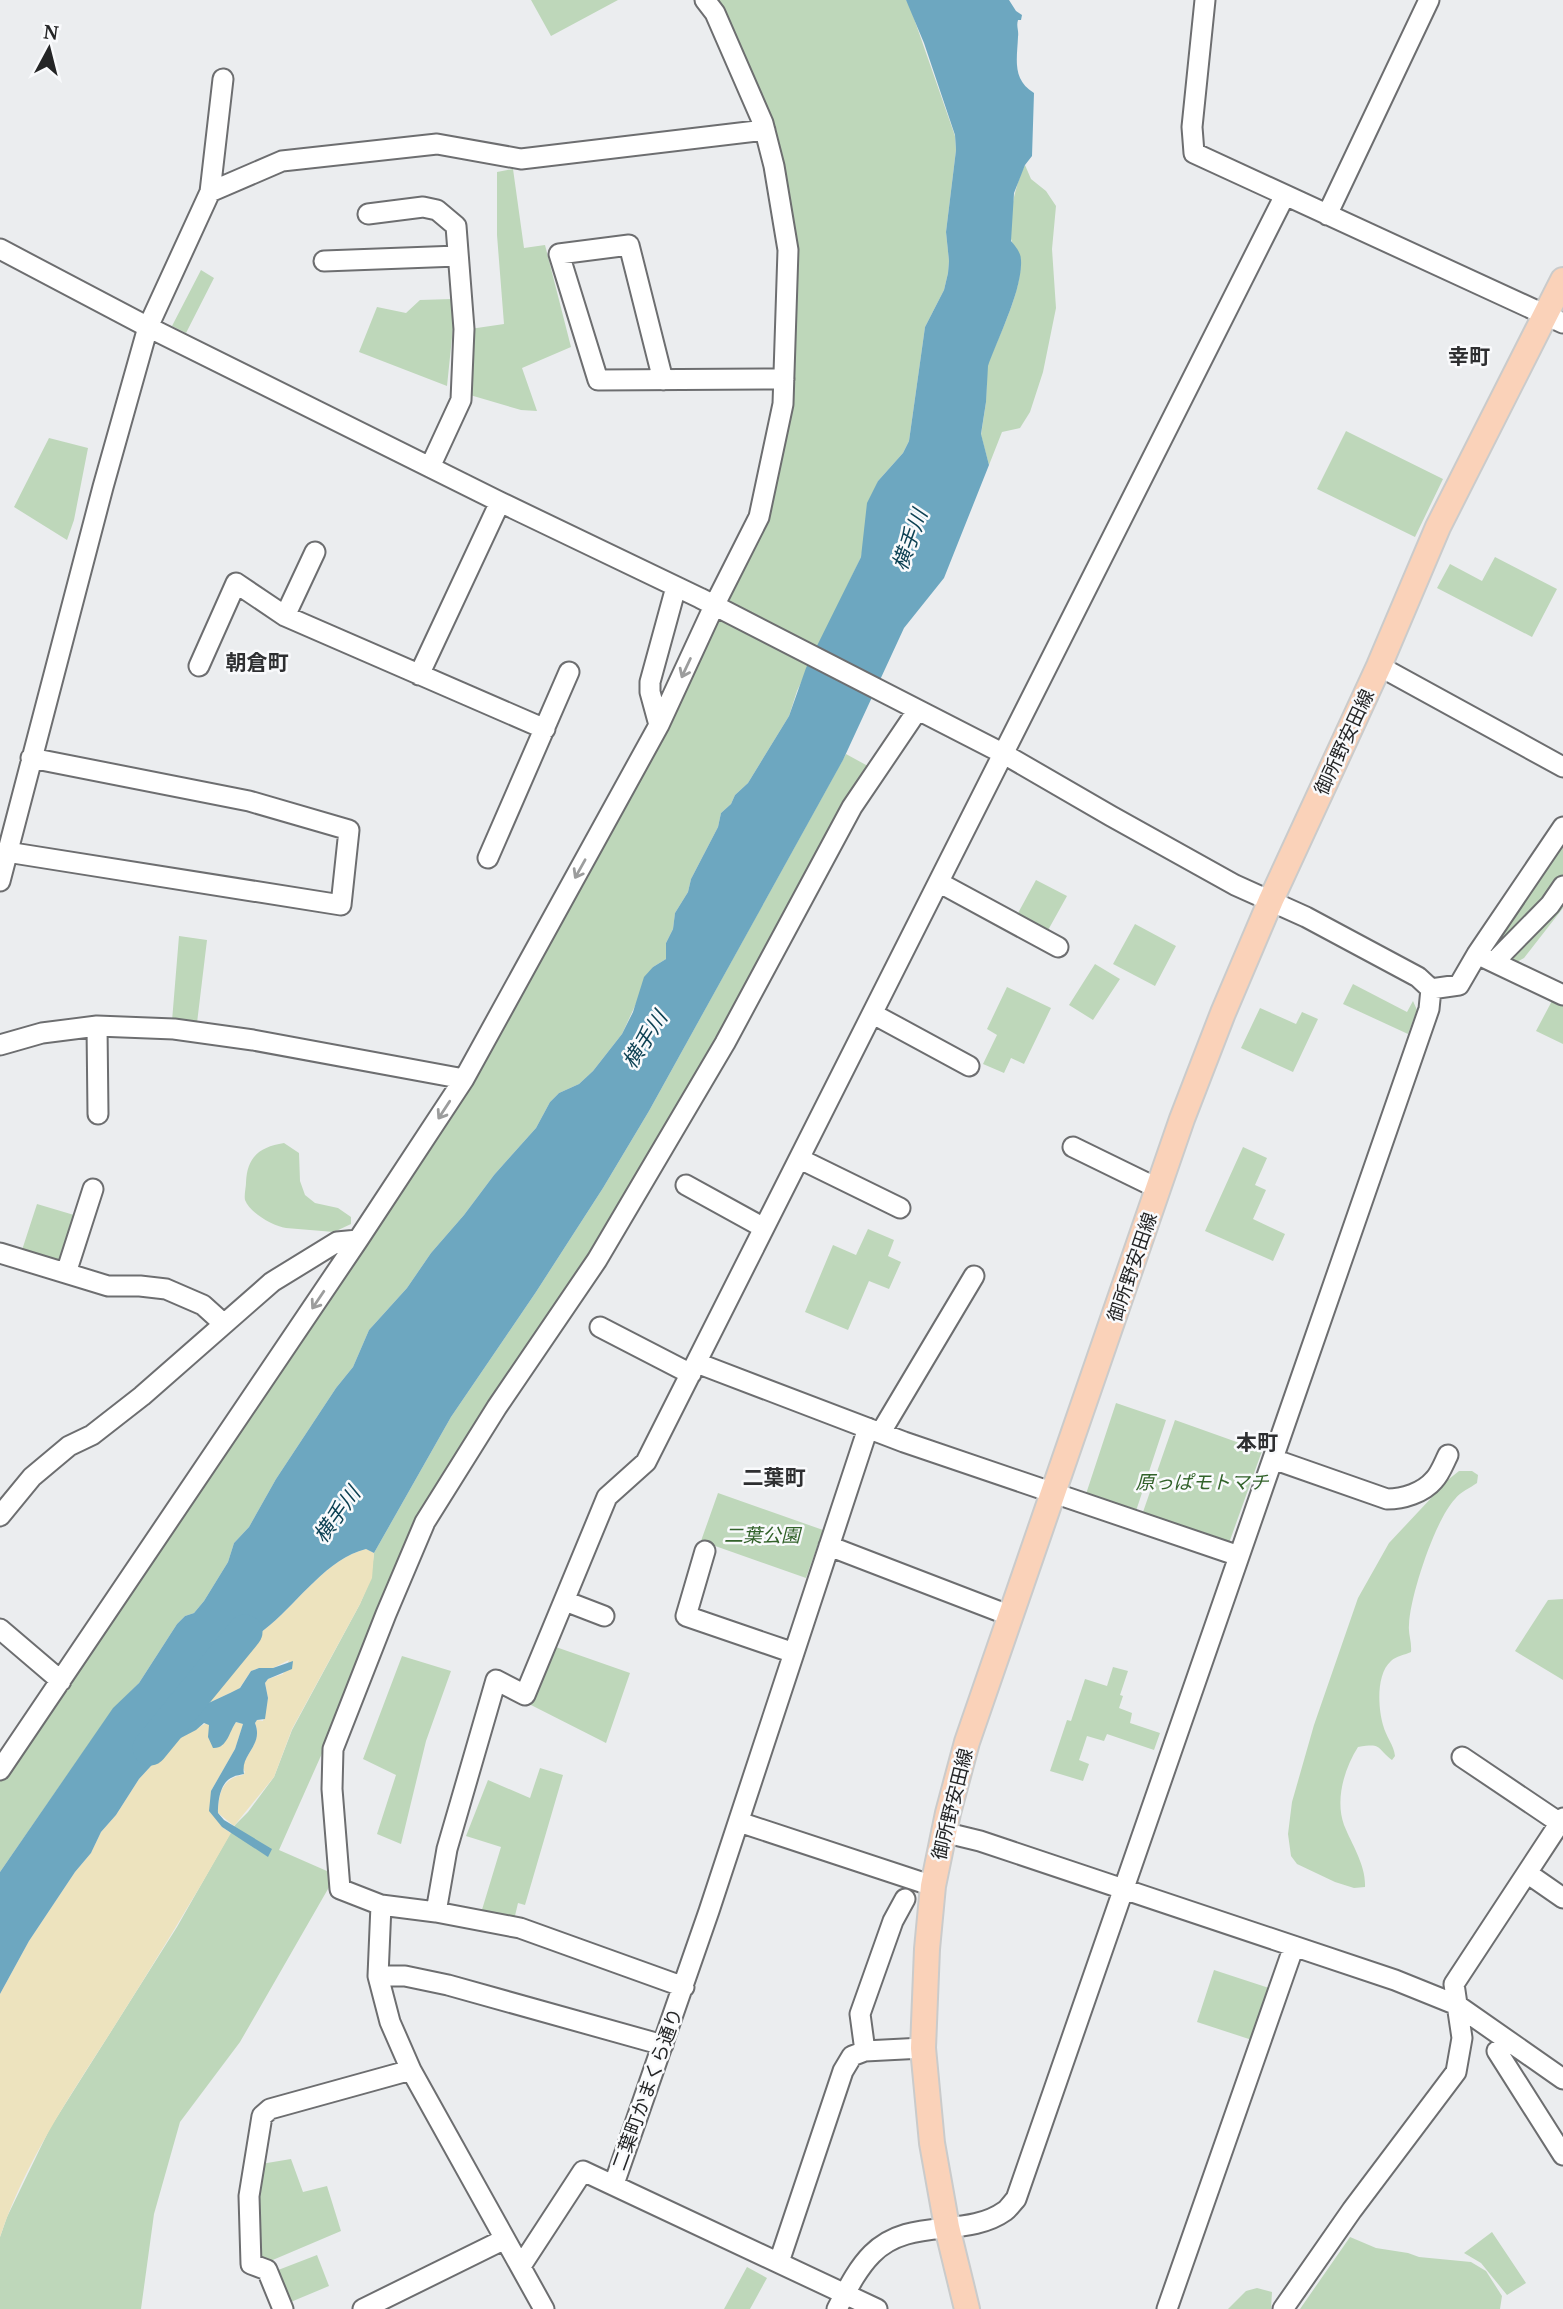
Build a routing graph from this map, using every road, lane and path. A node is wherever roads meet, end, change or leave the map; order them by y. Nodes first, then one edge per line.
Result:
1 (705, 0) edge
2 (1205, 0) edge
3 (1429, 0) edge
4 (223, 79) dead end
5 (765, 130) junction
6 (209, 191) junction
7 (1285, 195) junction
8 (368, 214) dead end
9 (1327, 215) junction
10 (0, 249) edge
11 (458, 256) junction
12 (324, 261) dead end
13 (1563, 280) edge
14 (1554, 319) edge
15 (148, 327) junction
16 (784, 379) junction
17 (663, 380) junction
18 (430, 467) junction
19 (500, 502) junction
20 (315, 552) dead end
21 (676, 587) junction
22 (721, 609) junction
23 (285, 616) junction
24 (198, 666) dead end
25 (1379, 666) junction
26 (569, 672) dead end
27 (419, 675) junction
28 (915, 709) junction
29 (659, 725) junction
30 (545, 729) junction
31 (1004, 754) junction
32 (31, 758) junction
33 (1563, 767) edge
34 (1563, 827) edge
35 (7, 852) junction
36 (488, 858) dead end
37 (0, 881) edge
38 (940, 883) junction
39 (1563, 886) edge
40 (1271, 900) junction
41 (1058, 947) dead end
42 (1486, 958) junction
43 (1431, 989) junction
44 (1563, 995) edge
45 (873, 1014) junction
46 (97, 1026) junction
47 (0, 1045) edge
48 (969, 1066) dead end
49 (464, 1079) junction
50 (98, 1114) dead end
51 (1073, 1147) dead end
52 (800, 1159) junction
53 (686, 1185) dead end
54 (93, 1189) dead end
55 (1159, 1189) junction
56 (900, 1208) dead end
57 (764, 1228) junction
58 (358, 1240) junction
59 (0, 1253) edge
60 (66, 1273) junction
61 (974, 1276) dead end
62 (224, 1324) junction
63 (600, 1326) dead end
64 (694, 1368) junction
65 (875, 1430) junction
66 (1448, 1455) dead end
67 (1273, 1459) junction
68 (1054, 1493) junction
69 (0, 1516) edge
70 (829, 1546) junction
71 (705, 1552) dead end
72 (1239, 1556) junction
73 (565, 1601) junction
74 (604, 1616) dead end
75 (1011, 1616) junction
76 (0, 1629) edge
77 (794, 1653) junction
78 (61, 1681) junction
79 (1462, 1757) dead end
80 (0, 1770) edge
81 (1561, 1820) edge
82 (739, 1822) junction
83 (943, 1832) junction
84 (1527, 1873) junction
85 (933, 1886) junction
86 (1123, 1889) junction
87 (1563, 1898) edge
88 (905, 1899) dead end
89 (381, 1905) junction
90 (436, 1912) junction
91 (1294, 1946) junction
92 (378, 1976) junction
93 (684, 1987) junction
94 (1457, 2005) junction
95 (663, 2045) junction
96 (923, 2048) junction
97 (865, 2051) junction
98 (1496, 2051) dead end
99 (411, 2070) junction
100 (1563, 2080) edge
101 (1563, 2155) edge
102 (614, 2184) junction
103 (947, 2227) junction
104 (505, 2239) junction
105 (779, 2262) junction
106 (521, 2266) junction
107 (841, 2302) edge
108 (283, 2309) edge
109 (363, 2309) edge
110 (544, 2309) edge
111 (877, 2309) edge
112 (967, 2309) edge
113 (1167, 2309) edge
114 (1283, 2309) edge

1 - 5 street
2 - 7 street
3 - 9 street
4 - 6 street
5 - 6 street
5 - 16 street
6 - 15 street
7 - 9 street
7 - 31 street
8 - 11 street
9 - 14 street
10 - 15 street
11 - 12 street
11 - 18 street
13 - 14 main road, 御所野安田線
14 - 25 main road, 御所野安田線
15 - 18 street
15 - 32 street
16 - 17 street
16 - 22 street
17 - 17 street
18 - 19 street
19 - 21 street
19 - 27 street
20 - 23 street
21 - 22 street
21 - 29 street
22 - 28 street
22 -> 29 street
23 - 24 street
23 - 27 street
25 - 33 street
25 - 40 main road, 御所野安田線
26 - 30 street
27 - 30 street
28 - 31 street
28 - 89 street
29 -> 49 street
30 - 36 street
31 - 38 street
31 - 40 street
32 - 35 street
32 - 35 street
34 - 42 street
35 - 37 street
38 - 41 street
38 - 45 street
39 - 42 street
40 - 43 street
40 - 55 main road, 御所野安田線
42 - 43 street
42 - 44 street
43 - 67 street
45 - 48 street
45 - 52 street
46 - 47 street
46 - 49 street
46 - 50 street
49 -> 58 street
51 - 55 street
52 - 56 street
52 - 57 street
53 - 57 street
54 - 60 street
55 - 68 main road, 御所野安田線
57 - 64 street
58 - 62 street
58 -> 78 street
59 - 60 street
60 - 62 street
61 - 65 street, 二葉町かまくら通り
62 - 69 street
63 - 64 street
64 - 65 street
64 - 73 street
65 - 68 street
65 - 70 street, 二葉町かまくら通り
66 - 67 street
67 - 72 street
68 - 72 street
68 - 75 main road, 御所野安田線
70 - 75 street
70 - 77 street, 二葉町かまくら通り
71 - 77 street
72 - 86 street
73 - 74 street
73 - 90 street
75 - 83 main road, 御所野安田線
76 - 78 street
77 - 82 street, 二葉町かまくら通り
78 - 80 street
79 - 81 street
81 - 84 street
82 - 85 street
82 - 93 street, 二葉町かまくら通り
83 - 85 main road, 御所野安田線
83 - 86 street
84 - 87 street
84 - 94 street
85 - 96 main road, 御所野安田線
86 - 91 street
86 - 103 street
88 - 97 street
89 - 90 street
89 - 92 street
90 - 93 street
91 - 94 street
91 - 113 street
92 - 95 street
92 - 99 street
93 - 95 street, 二葉町かまくら通り
94 - 100 street
94 - 114 street
95 - 102 street, 二葉町かまくら通り
96 - 97 street
96 - 103 main road, 御所野安田線
97 - 105 street
98 - 101 street
99 - 104 street
99 - 108 street
102 - 105 street, 二葉町かまくら通り
102 - 106 street
103 - 107 street
103 - 112 main road, 御所野安田線
104 - 106 street
104 - 109 street
105 - 107 street, 二葉町かまくら通り
106 - 110 street
107 - 111 street, 二葉町かまくら通り

